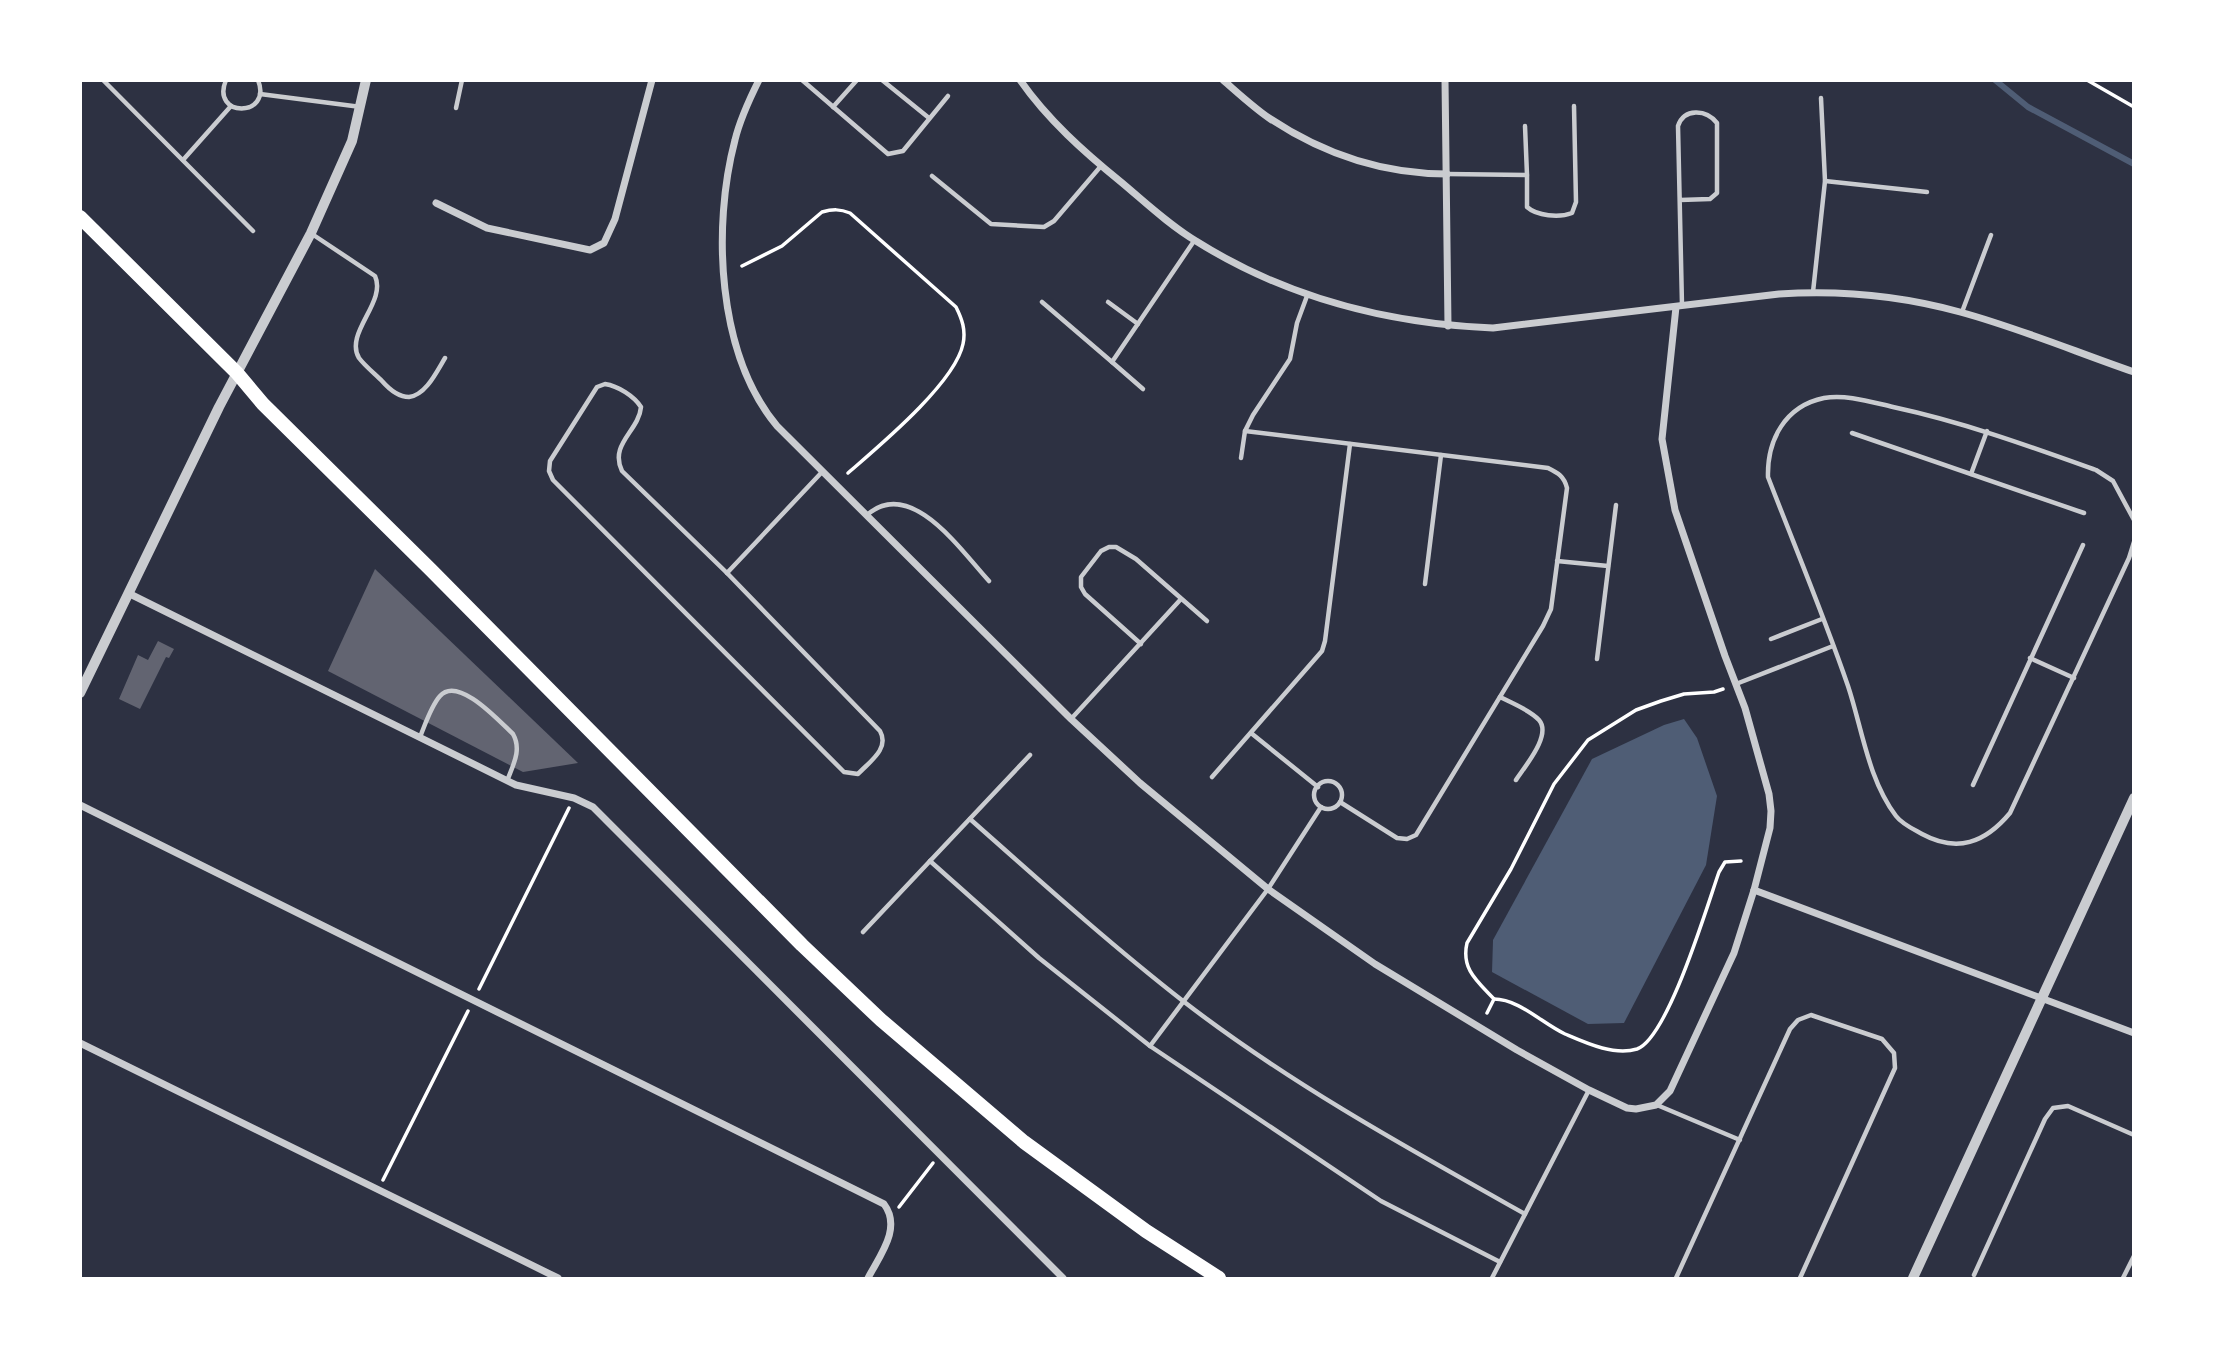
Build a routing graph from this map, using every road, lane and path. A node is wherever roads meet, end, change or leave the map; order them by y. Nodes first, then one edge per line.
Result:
1 (103, 80) edge
2 (226, 80) edge
3 (258, 80) edge
4 (366, 80) edge
5 (462, 80) edge
6 (652, 80) edge
7 (759, 80) edge
8 (802, 80) edge
9 (857, 80) edge
10 (883, 80) edge
11 (1020, 80) edge
12 (1223, 80) edge
13 (1445, 80) edge
14 (2087, 80) edge
15 (260, 94) junction
16 (948, 96) dead end
17 (1821, 98) dead end
18 (231, 106) junction
19 (1574, 106) dead end
20 (361, 107) junction
21 (833, 107) junction
22 (2133, 107) edge
23 (456, 108) dead end
24 (929, 118) junction
25 (1525, 125) dead end
26 (183, 160) junction
27 (1101, 166) junction
28 (1447, 174) junction
29 (1527, 175) junction
30 (932, 177) dead end
31 (1825, 181) junction
32 (1927, 192) dead end
33 (1680, 200) junction
34 (436, 203) dead end
35 (80, 218) edge
36 (253, 231) dead end
37 (311, 233) junction
38 (1991, 235) dead end
39 (1194, 241) junction
40 (741, 267) dead end
41 (1813, 292) junction
42 (1307, 296) junction
43 (1042, 302) dead end
44 (1108, 302) dead end
45 (1679, 306) junction
46 (1962, 312) junction
47 (1138, 324) junction
48 (1448, 326) junction
49 (445, 358) dead end
50 (1112, 362) junction
51 (2133, 372) edge
52 (237, 373) junction
53 (1143, 389) dead end
54 (1245, 431) junction
55 (1987, 431) junction
56 (1852, 433) dead end
57 (1350, 444) junction
58 (1441, 455) junction
59 (1241, 458) dead end
60 (822, 472) junction
61 (848, 472) dead end
62 (1971, 474) junction
63 (1616, 505) dead end
64 (2084, 513) dead end
65 (867, 515) junction
66 (2133, 520) edge
67 (2133, 542) edge
68 (2083, 545) dead end
69 (1557, 561) junction
70 (1609, 566) junction
71 (727, 573) junction
72 (989, 582) dead end
73 (1425, 584) dead end
74 (130, 594) junction
75 (1181, 599) junction
76 (1822, 619) junction
77 (1207, 621) dead end
78 (1771, 639) dead end
79 (1140, 644) junction
80 (1833, 646) junction
81 (2030, 658) junction
82 (1597, 659) dead end
83 (2074, 678) junction
84 (1735, 684) junction
85 (1725, 688) dead end
86 (80, 693) edge
87 (1500, 697) junction
88 (1071, 719) junction
89 (1251, 733) junction
90 (419, 737) junction
91 (1030, 755) dead end
92 (1212, 777) dead end
93 (1516, 780) dead end
94 (507, 781) junction
95 (1973, 785) dead end
96 (1318, 787) junction
97 (2133, 800) edge
98 (1340, 802) junction
99 (80, 805) edge
100 (1321, 807) junction
101 (970, 819) junction
102 (930, 861) junction
103 (1741, 861) dead end
104 (1268, 889) junction
105 (1754, 890) junction
106 (863, 932) dead end
107 (1494, 999) junction
108 (2041, 999) junction
109 (1185, 1002) junction
110 (1487, 1013) dead end
111 (2133, 1033) edge
112 (80, 1043) edge
113 (1150, 1046) junction
114 (1589, 1090) junction
115 (1656, 1105) junction
116 (2133, 1135) edge
117 (1740, 1140) junction
118 (940, 1154) junction
119 (1525, 1214) junction
120 (892, 1217) junction
121 (2133, 1256) edge
122 (1500, 1262) junction
123 (1974, 1275) dead end
124 (558, 1279) edge
125 (868, 1279) edge
126 (1063, 1279) edge
127 (1219, 1279) edge
128 (1492, 1279) edge
129 (1676, 1279) edge
130 (1800, 1279) edge
131 (1913, 1279) edge
132 (2123, 1279) edge

1 - 26 lane
2 - 18 lane
3 - 15 lane
4 - 20 street
5 - 23 lane
6 - 34 street
7 - 60 street
8 - 21 lane
9 - 21 lane
10 - 24 lane
11 - 27 street
12 - 28 street
13 - 28 street
14 - 22 path
15 - 18 lane
15 - 20 lane
16 - 24 lane
17 - 31 lane
18 - 26 lane
19 - 29 lane
20 - 37 street
21 - 24 lane
25 - 29 lane
26 - 36 lane
27 - 30 lane
27 - 39 street
28 - 29 lane
28 - 48 street
31 - 32 lane
31 - 41 lane
33 - 33 lane
33 - 45 lane
35 - 52 main road
37 - 49 lane
37 - 52 street
38 - 46 lane
39 - 42 street
39 - 47 lane
40 - 61 path
41 - 45 street
41 - 46 street
42 - 48 street
42 - 54 lane
43 - 50 lane
44 - 47 lane
45 - 48 street
45 - 84 street
46 - 51 street
47 - 50 lane
50 - 53 lane
52 - 74 street
52 - 127 main road
54 - 57 lane
54 - 59 lane
55 - 62 lane
55 - 66 lane
55 - 76 lane
56 - 62 lane
57 - 58 lane
57 - 89 lane
58 - 69 lane
58 - 73 lane
60 - 65 street
60 - 71 lane
62 - 64 lane
63 - 70 lane
65 - 72 lane
65 - 88 street
67 - 83 lane
68 - 81 lane
69 - 70 lane
69 - 87 lane
70 - 82 lane
71 - 71 lane
74 - 86 street
74 - 90 street
75 - 77 lane
75 - 79 lane
75 - 79 lane
76 - 78 lane
76 - 80 lane
79 - 88 lane
80 - 83 lane
80 - 84 lane
81 - 83 lane
81 - 95 lane
84 - 105 street
85 - 107 path
87 - 93 lane
87 - 98 lane
88 - 104 street
89 - 92 lane
89 - 96 lane
90 - 94 street
90 - 94 lane
91 - 101 lane
94 - 118 street
96 - 98 lane
96 - 100 lane
97 - 108 street
98 - 100 lane
99 - 120 street
100 - 104 lane
101 - 102 lane
101 - 109 lane
102 - 106 lane
102 - 113 lane
103 - 107 path
104 - 109 lane
104 - 114 street
105 - 108 street
105 - 115 street
107 - 110 path
108 - 111 street
108 - 131 street
109 - 113 lane
109 - 119 lane
112 - 124 street
113 - 122 lane
114 - 115 street
114 - 119 lane
115 - 117 lane
116 - 123 lane
117 - 129 lane
117 - 130 lane
118 - 120 path
118 - 126 street
119 - 122 lane
120 - 125 street
121 - 132 lane
122 - 128 lane

